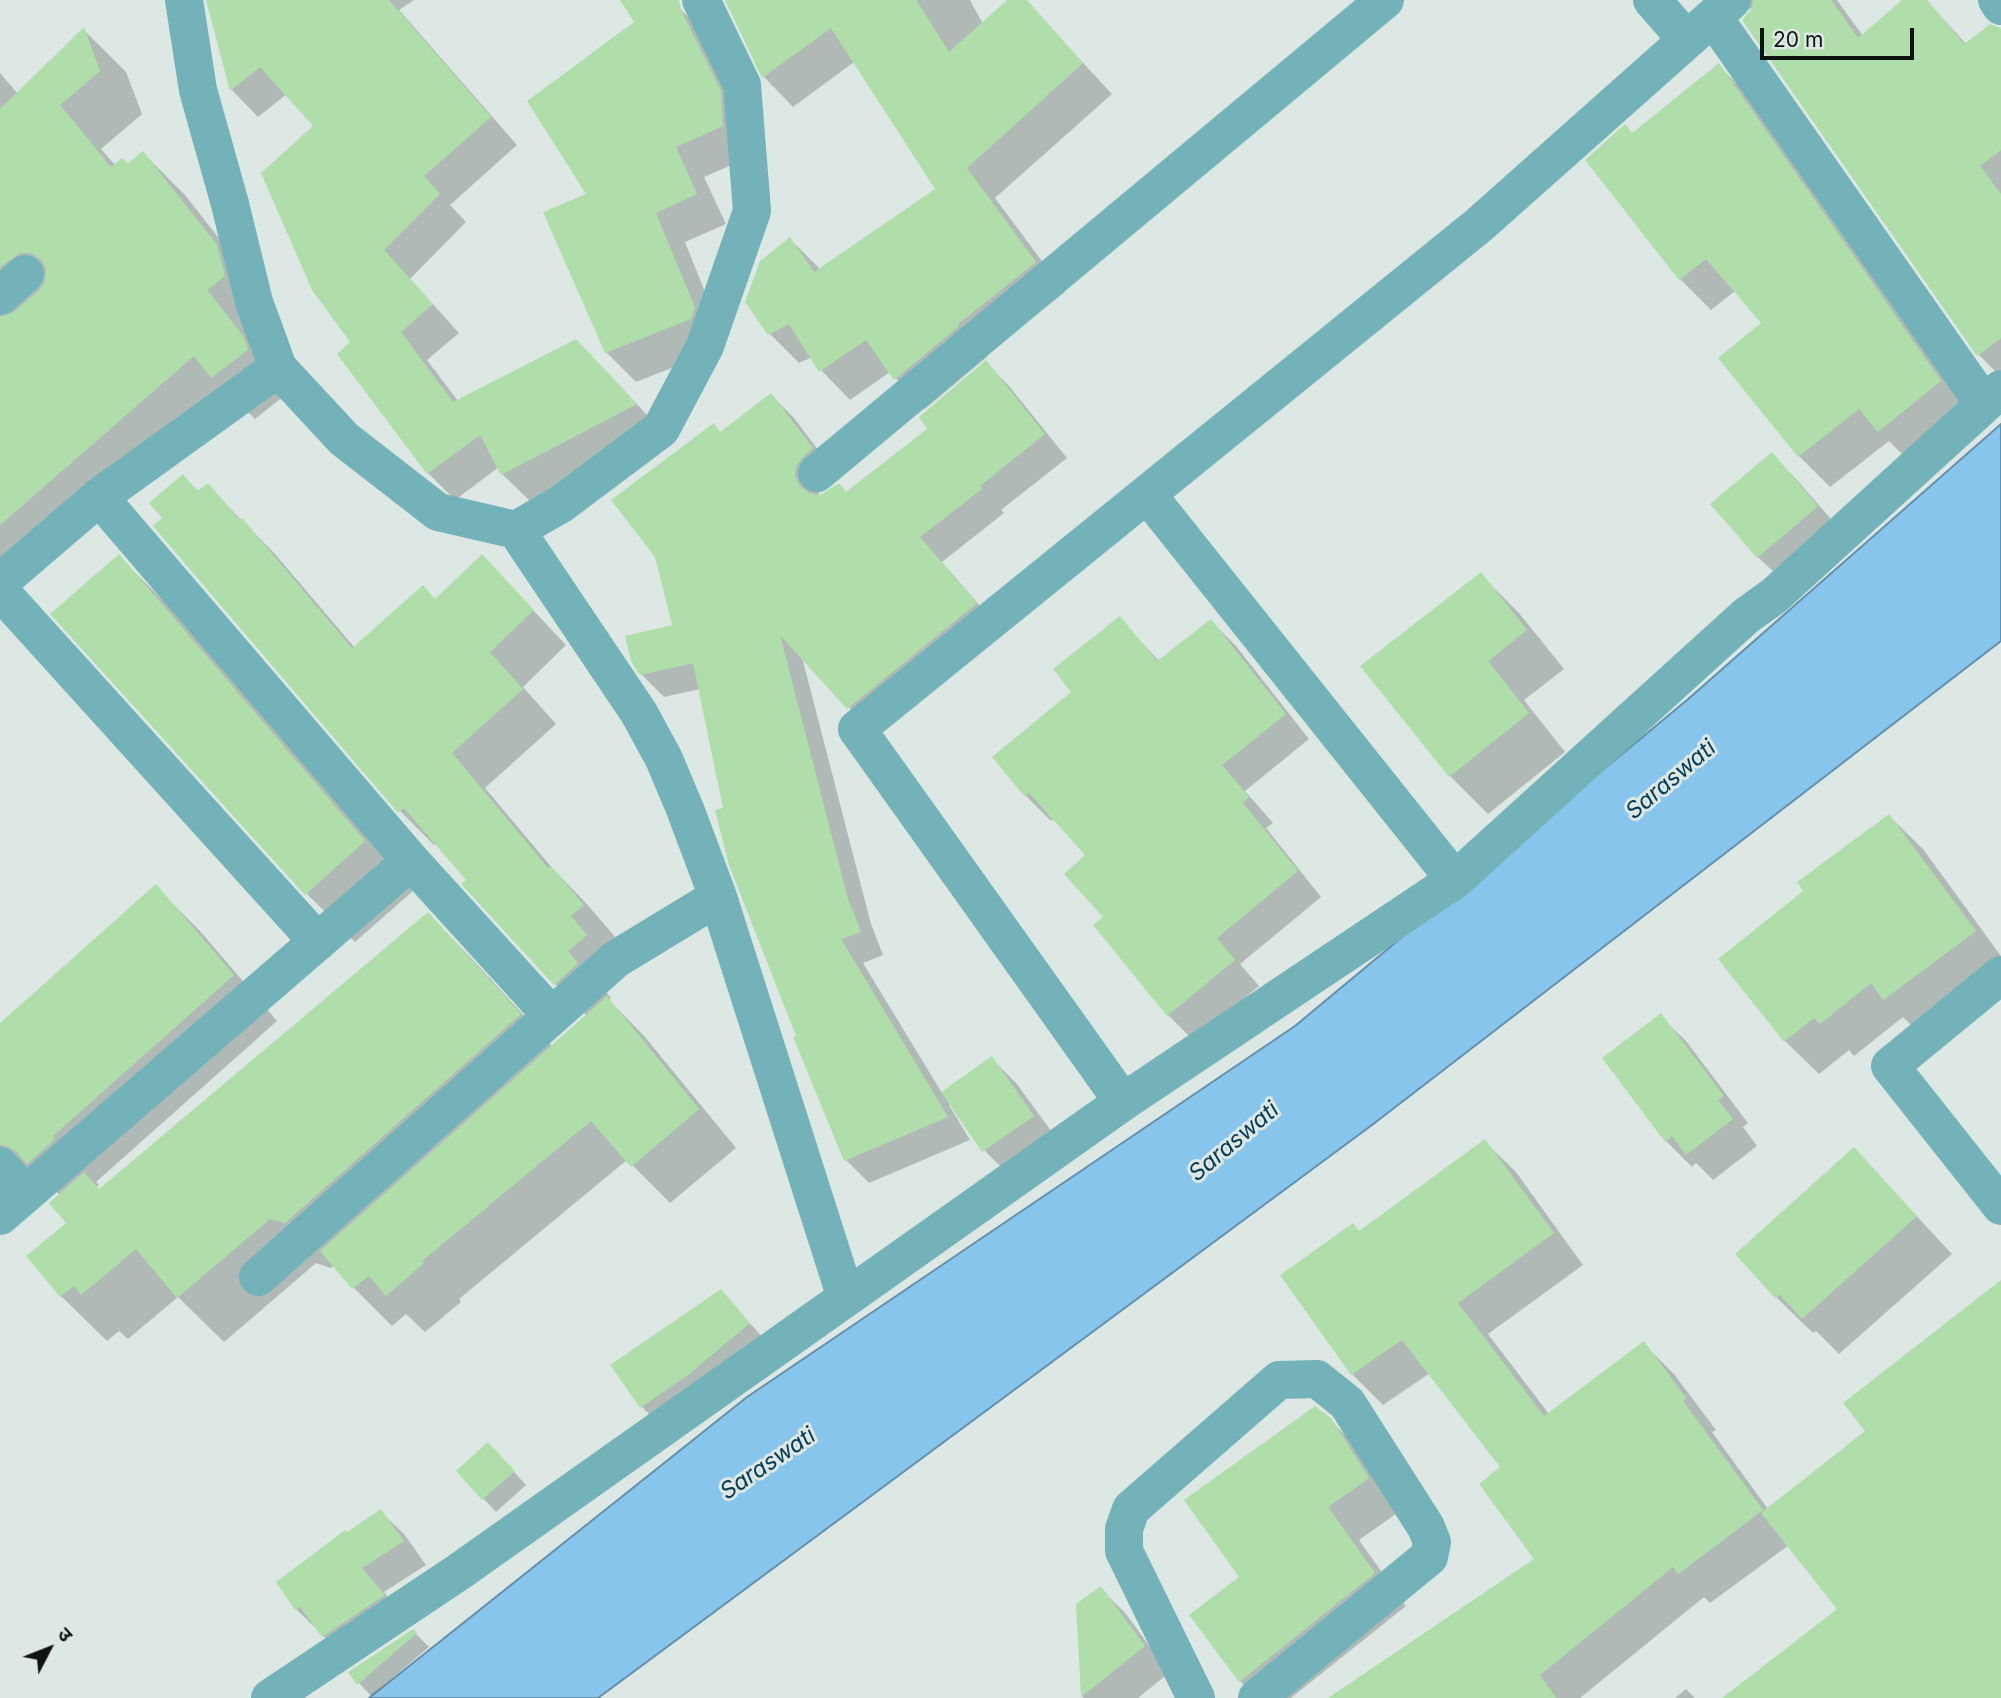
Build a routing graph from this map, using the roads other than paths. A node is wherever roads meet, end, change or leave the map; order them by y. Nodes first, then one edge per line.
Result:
1 (184, 0) edge
2 (701, 0) edge
3 (1385, 0) edge
4 (1652, 0) edge
5 (1997, 0) edge
6 (2001, 6) edge
7 (1711, 19) edge
8 (278, 368) junction
9 (1992, 397) edge
10 (817, 473) dead end
11 (1147, 494) junction
12 (99, 497) junction
13 (516, 530) junction
14 (0, 582) edge
15 (0, 591) edge
16 (411, 861) junction
17 (1455, 880) junction
18 (718, 897) junction
19 (318, 942) junction
20 (2001, 975) edge
21 (552, 1016) junction
22 (1123, 1102) junction
23 (0, 1166) edge
24 (12, 1205) edge
25 (2001, 1206) edge
26 (258, 1278) dead end
27 (846, 1298) junction
28 (270, 1698) edge
29 (1196, 1698) edge
30 (1256, 1698) edge

1 - 8 street
2 - 13 street
3 - 10 street
4 - 7 street
5 - 6 street
7 - 9 street
7 - 11 street
8 - 12 street
8 - 13 street
9 - 17 street
11 - 17 street
11 - 22 street
12 - 14 street
12 - 16 street
13 - 18 street
15 - 19 street
16 - 19 street
16 - 21 street
17 - 22 street
18 - 21 street
18 - 27 street
19 - 24 street
20 - 25 street
21 - 26 street
22 - 27 street
23 - 24 street
27 - 28 street
29 - 30 street

